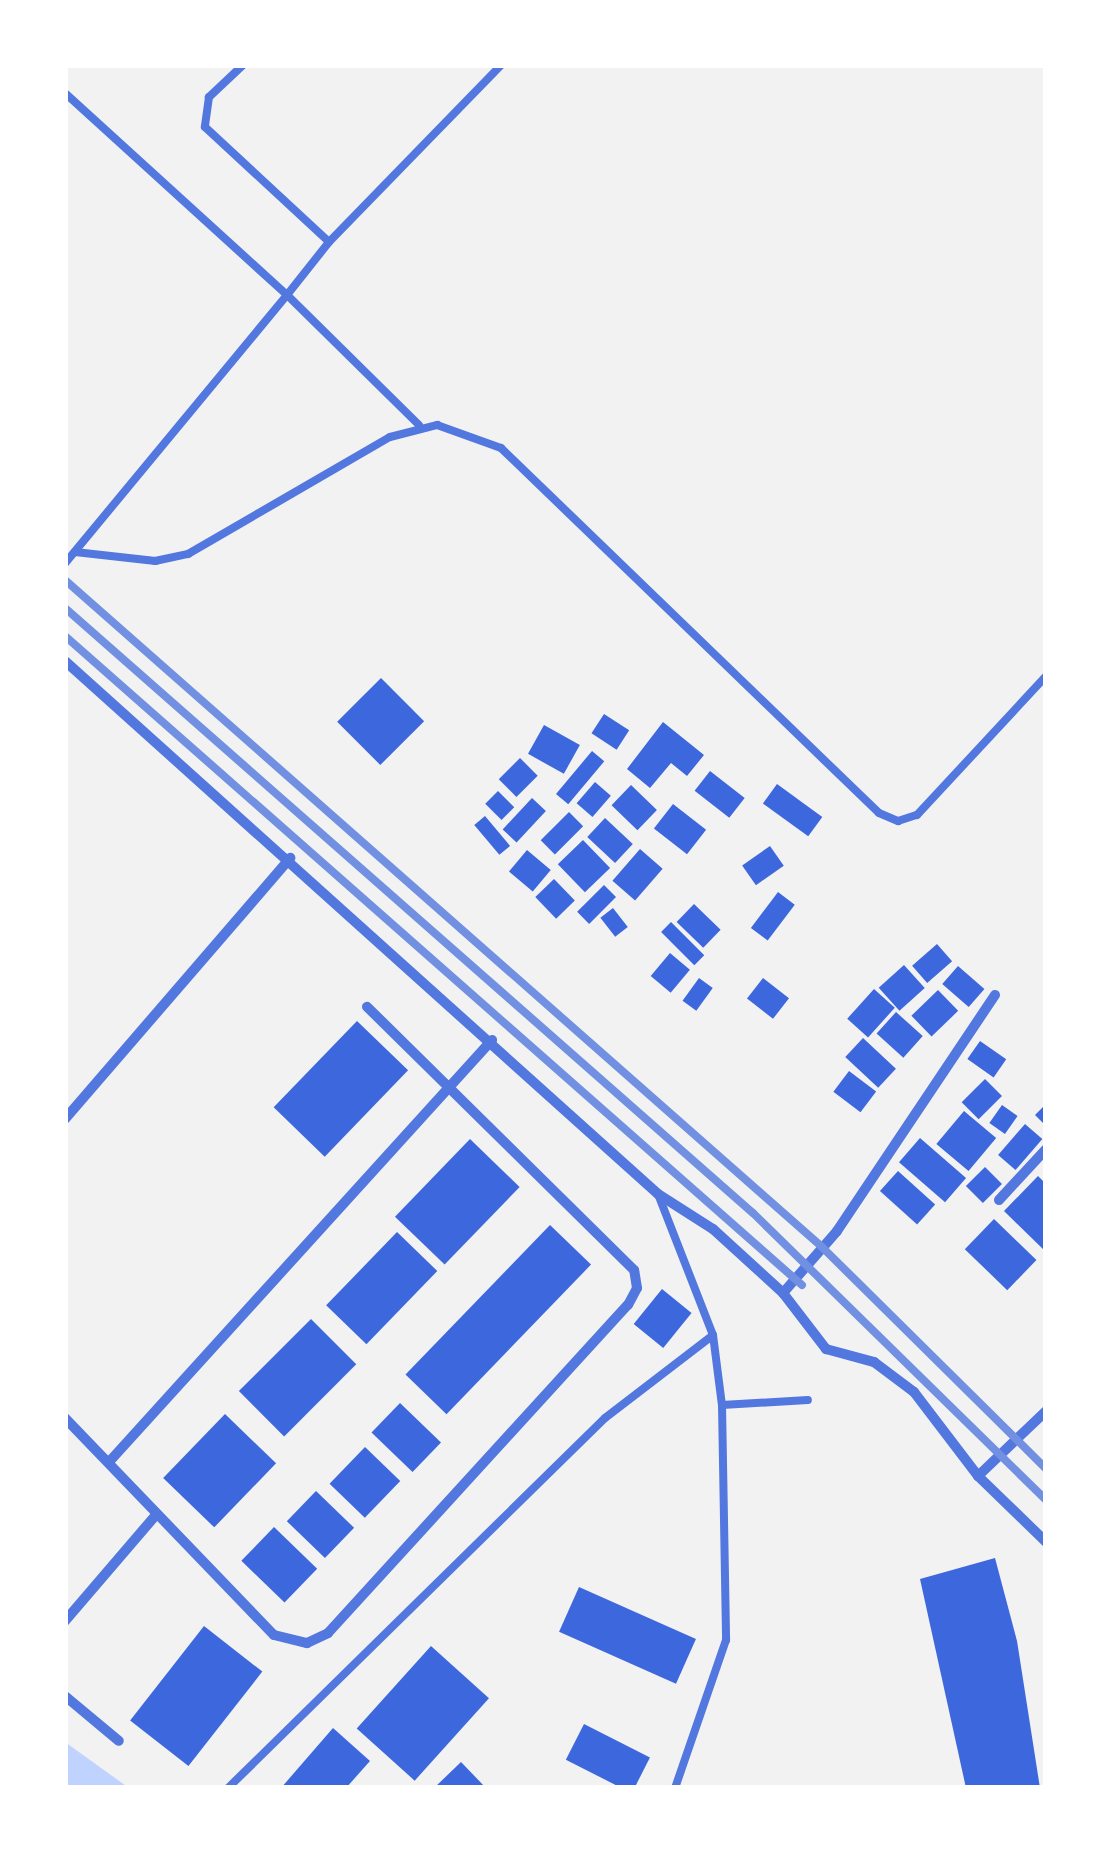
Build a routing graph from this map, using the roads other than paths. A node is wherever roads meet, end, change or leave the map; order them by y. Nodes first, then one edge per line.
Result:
1 (243, 65) edge
2 (501, 65) edge
3 (65, 93) edge
4 (329, 242) junction
5 (287, 295) junction
6 (419, 425) junction
7 (76, 552) junction
8 (65, 563) edge
9 (65, 660) edge
10 (1046, 676) edge
11 (290, 858) junction
12 (996, 995) dead end
13 (367, 1007) dead end
14 (492, 1040) junction
15 (449, 1088) junction
16 (65, 1119) edge
17 (1046, 1148) edge
18 (658, 1194) junction
19 (999, 1200) dead end
20 (783, 1293) junction
21 (713, 1334) junction
22 (808, 1400) dead end
23 (722, 1405) junction
24 (1046, 1411) edge
25 (65, 1418) edge
26 (109, 1462) junction
27 (978, 1476) junction
28 (156, 1516) junction
29 (1046, 1542) edge
30 (65, 1621) edge
31 (65, 1696) edge
32 (118, 1741) dead end
33 (228, 1788) edge
34 (675, 1788) edge

1 - 4 lane
2 - 4 lane
3 - 5 lane
4 - 5 lane
5 - 6 lane
5 - 7 lane
6 - 7 lane
6 - 10 lane
7 - 8 lane
9 - 11 street
11 - 14 street
11 - 16 street
12 - 20 street
13 - 15 street
14 - 15 street
14 - 18 street
15 - 26 street
15 - 28 street
17 - 19 street
18 - 20 street
18 - 21 lane
20 - 27 street
21 - 23 lane
21 - 33 lane
22 - 23 lane
23 - 34 lane
24 - 27 street
25 - 26 street
26 - 28 street
27 - 29 street
28 - 30 street
31 - 32 street

